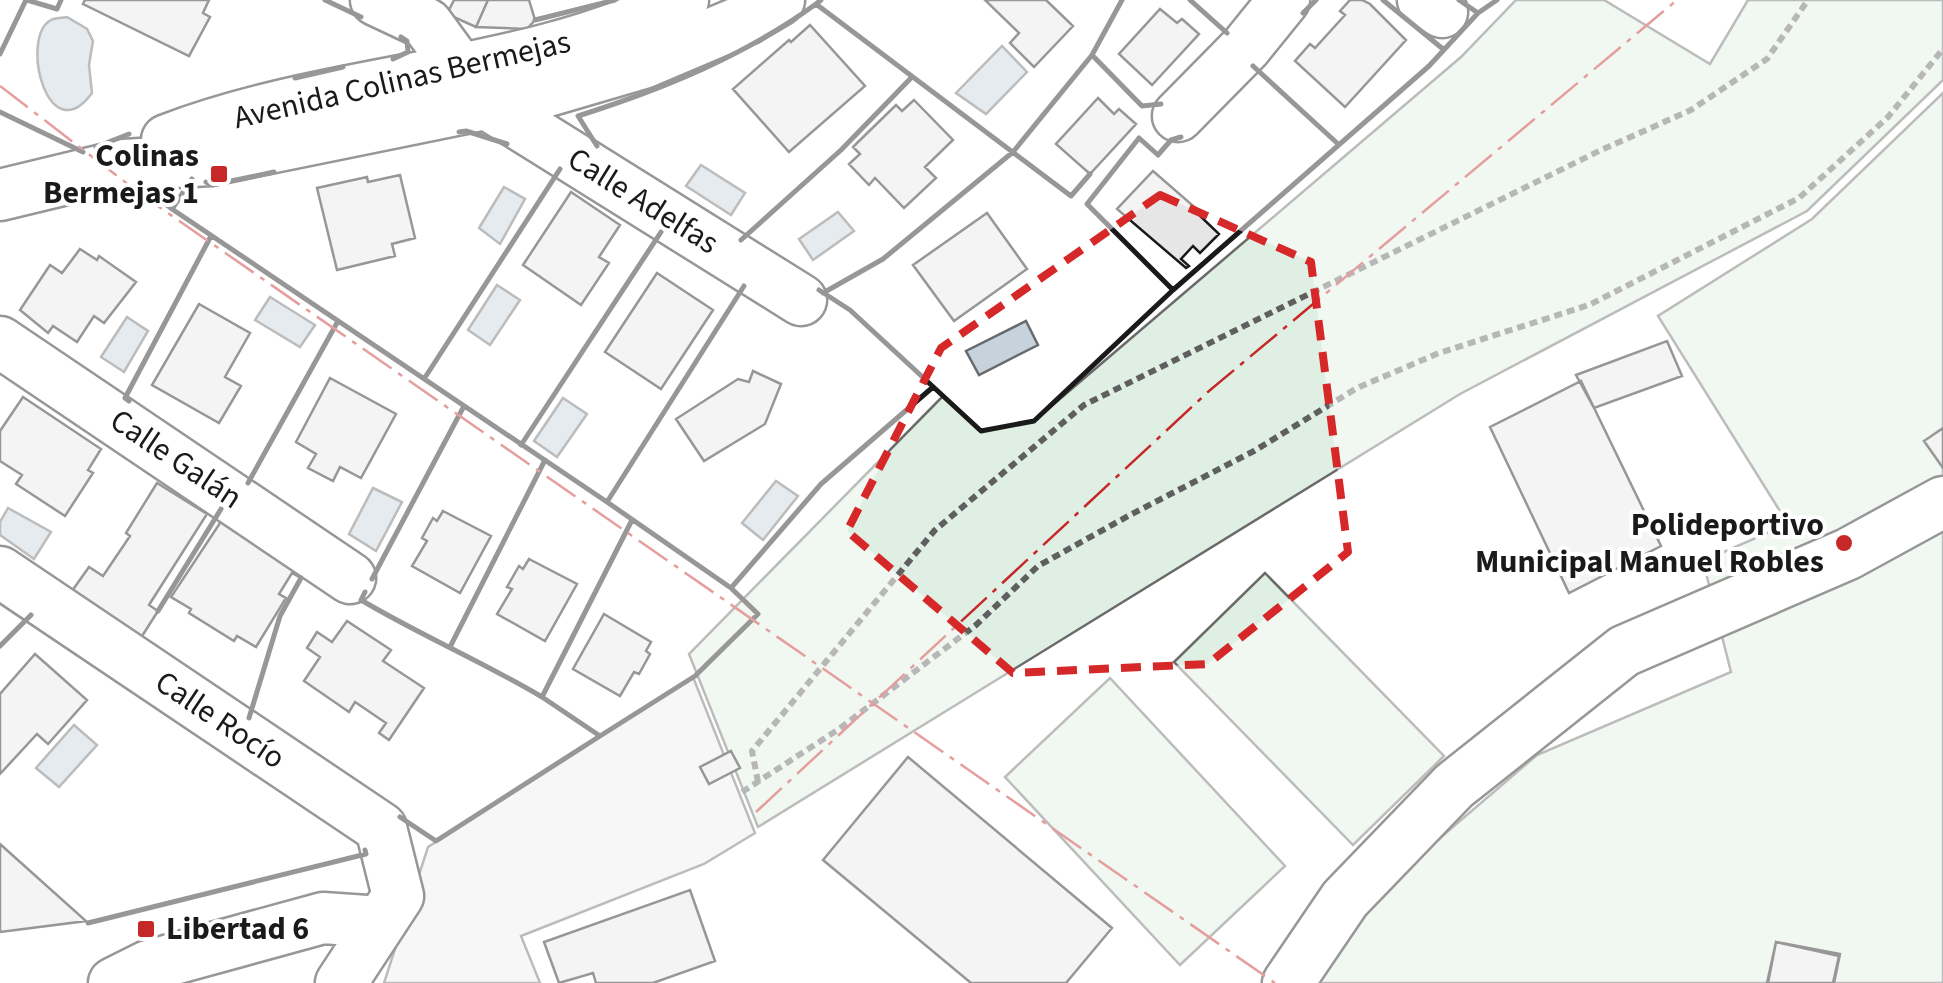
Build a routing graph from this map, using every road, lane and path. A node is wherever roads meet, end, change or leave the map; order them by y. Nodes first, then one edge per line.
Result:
1 (376, 0) edge
2 (683, 0) edge
3 (779, 0) edge
4 (1284, 0) edge
5 (1808, 0) edge
6 (1943, 49) edge
7 (471, 86) junction
8 (1178, 116) dead end
9 (0, 195) edge
10 (802, 300) dead end
11 (0, 342) edge
12 (1943, 502) edge
13 (0, 572) edge
14 (350, 578) dead end
15 (758, 782) junction
16 (742, 792) dead end
17 (390, 909) junction
18 (114, 983) edge
19 (341, 983) edge
20 (1288, 983) edge

1 - 7 street
2 - 7 street, Avenida Colinas Bermejas
3 - 7 street, Avenida Colinas Bermejas
4 - 8 street
5 - 15 path
6 - 15 path
7 - 9 street
7 - 10 street, Calle Adelfas
11 - 14 street, Calle Galán
12 - 20 street
13 - 17 street, Calle Rocío
15 - 16 path
17 - 18 street
17 - 19 street

